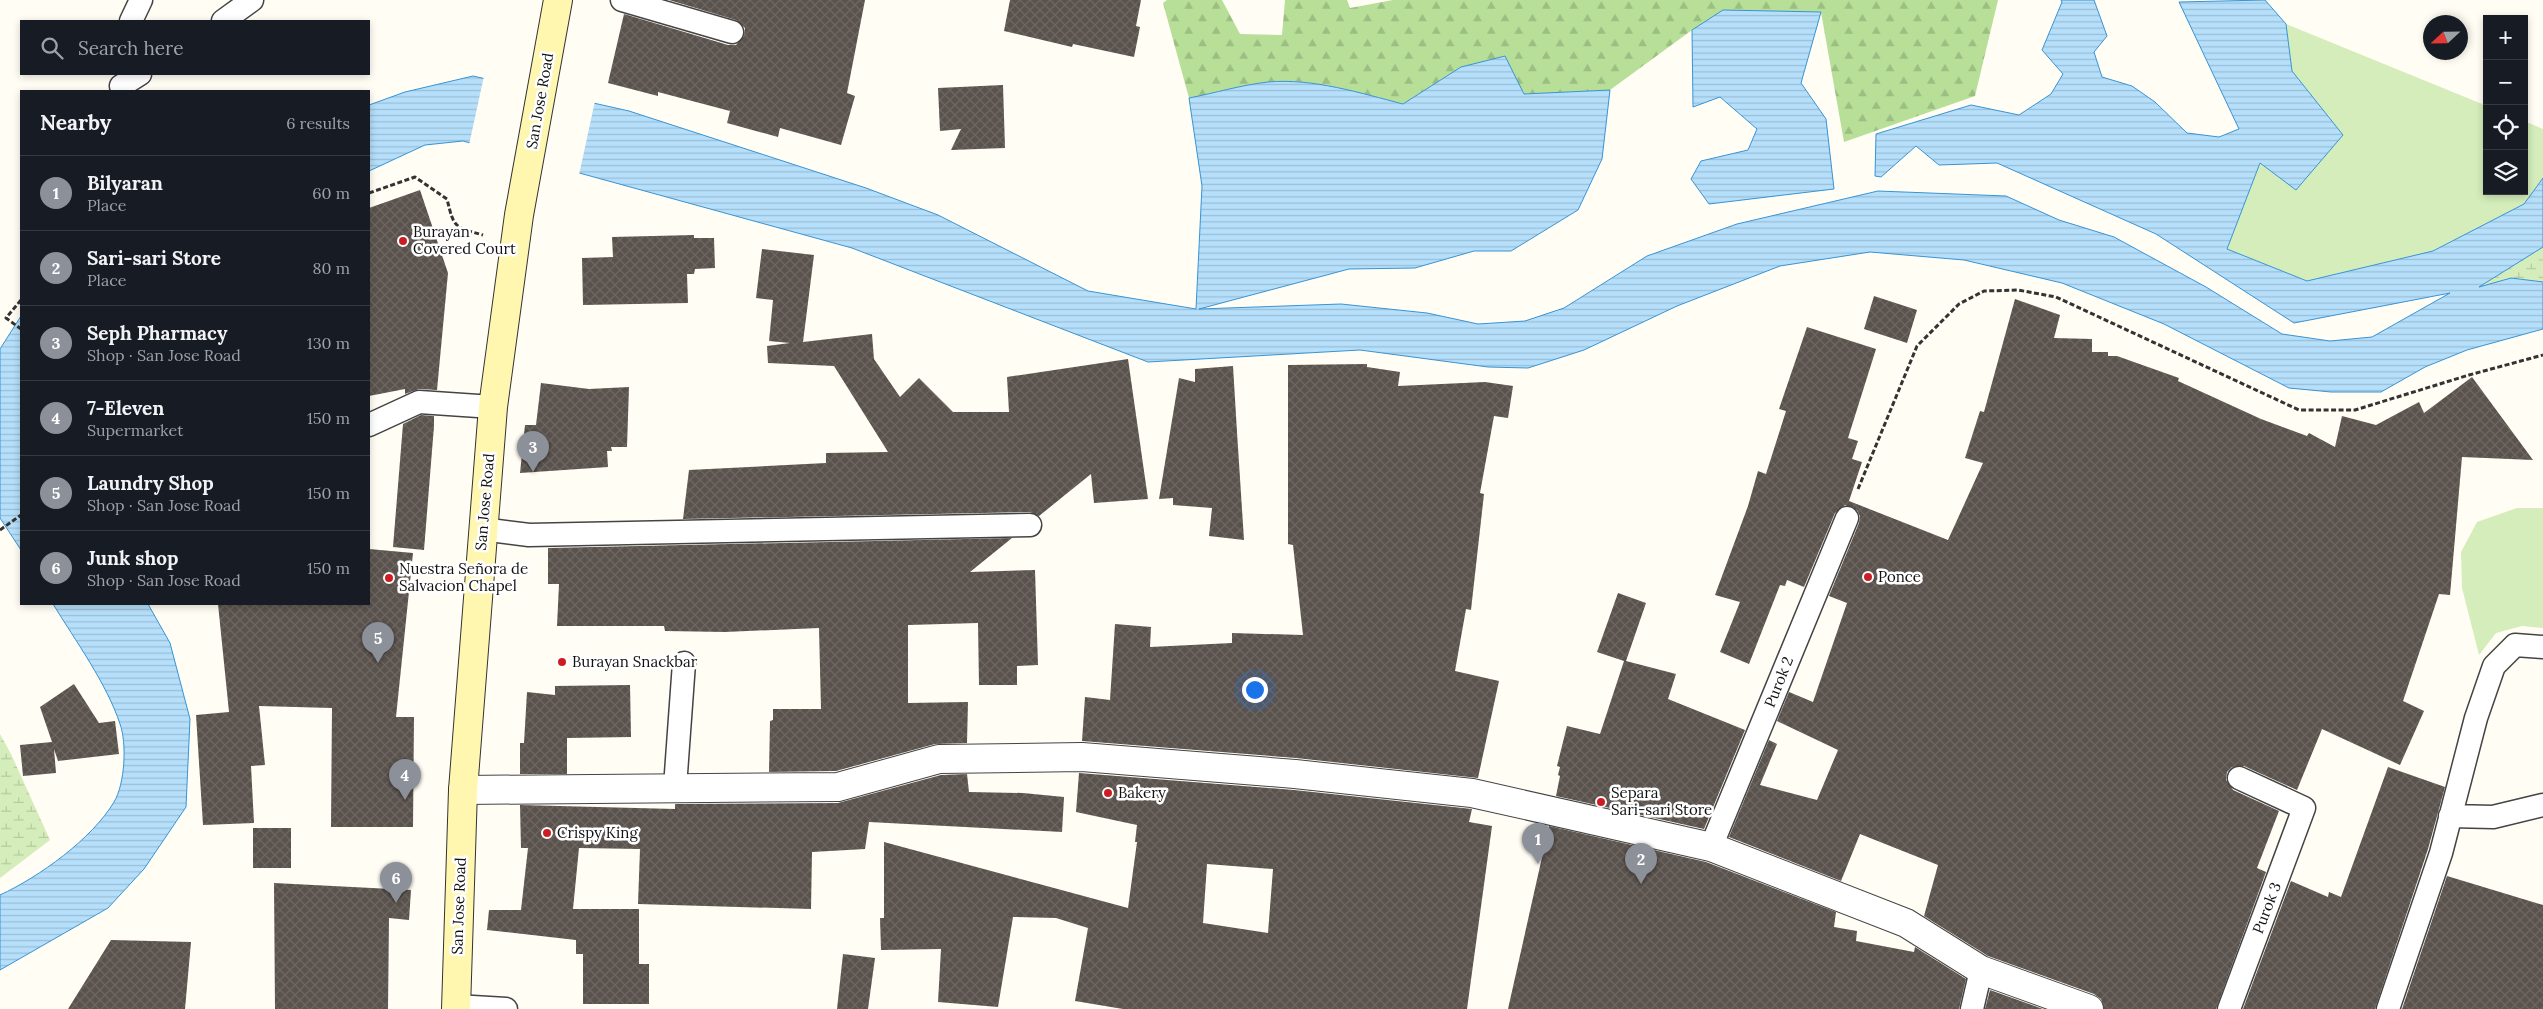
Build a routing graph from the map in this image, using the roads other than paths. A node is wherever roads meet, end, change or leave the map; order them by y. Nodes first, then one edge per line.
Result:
1 (140, 0) edge
2 (252, 0) edge
3 (622, 0) edge
4 (556, 9) edge
5 (131, 20) edge
6 (224, 20) edge
7 (732, 32) dead end
8 (138, 75) edge
9 (120, 84) edge
10 (493, 407) junction
11 (370, 425) edge
12 (1847, 518) road end
13 (1030, 525) dead end
14 (482, 529) junction
15 (2543, 648) edge
16 (684, 663) dead end
17 (2239, 778) dead end
18 (675, 787) junction
19 (463, 790) junction
20 (2543, 805) edge
21 (2450, 816) junction
22 (1711, 847) junction
23 (1981, 970) junction
24 (456, 1007) edge
25 (506, 1009) edge
26 (1972, 1009) edge
27 (2089, 1009) edge
28 (2229, 1009) edge
29 (2388, 1009) edge

1 - 5 lane
2 - 6 lane
3 - 7 lane
4 - 10 main road, San Jose Road
8 - 9 lane
10 - 11 lane
10 - 14 main road, San Jose Road
12 - 22 lane, Purok 2
13 - 14 lane
14 - 19 main road, San Jose Road
15 - 21 lane
16 - 18 lane
17 - 28 lane, Purok 3
18 - 19 street
18 - 22 street
19 - 24 main road, San Jose Road
20 - 21 lane
21 - 29 lane
22 - 23 street
23 - 26 lane
23 - 27 street
24 - 25 lane

